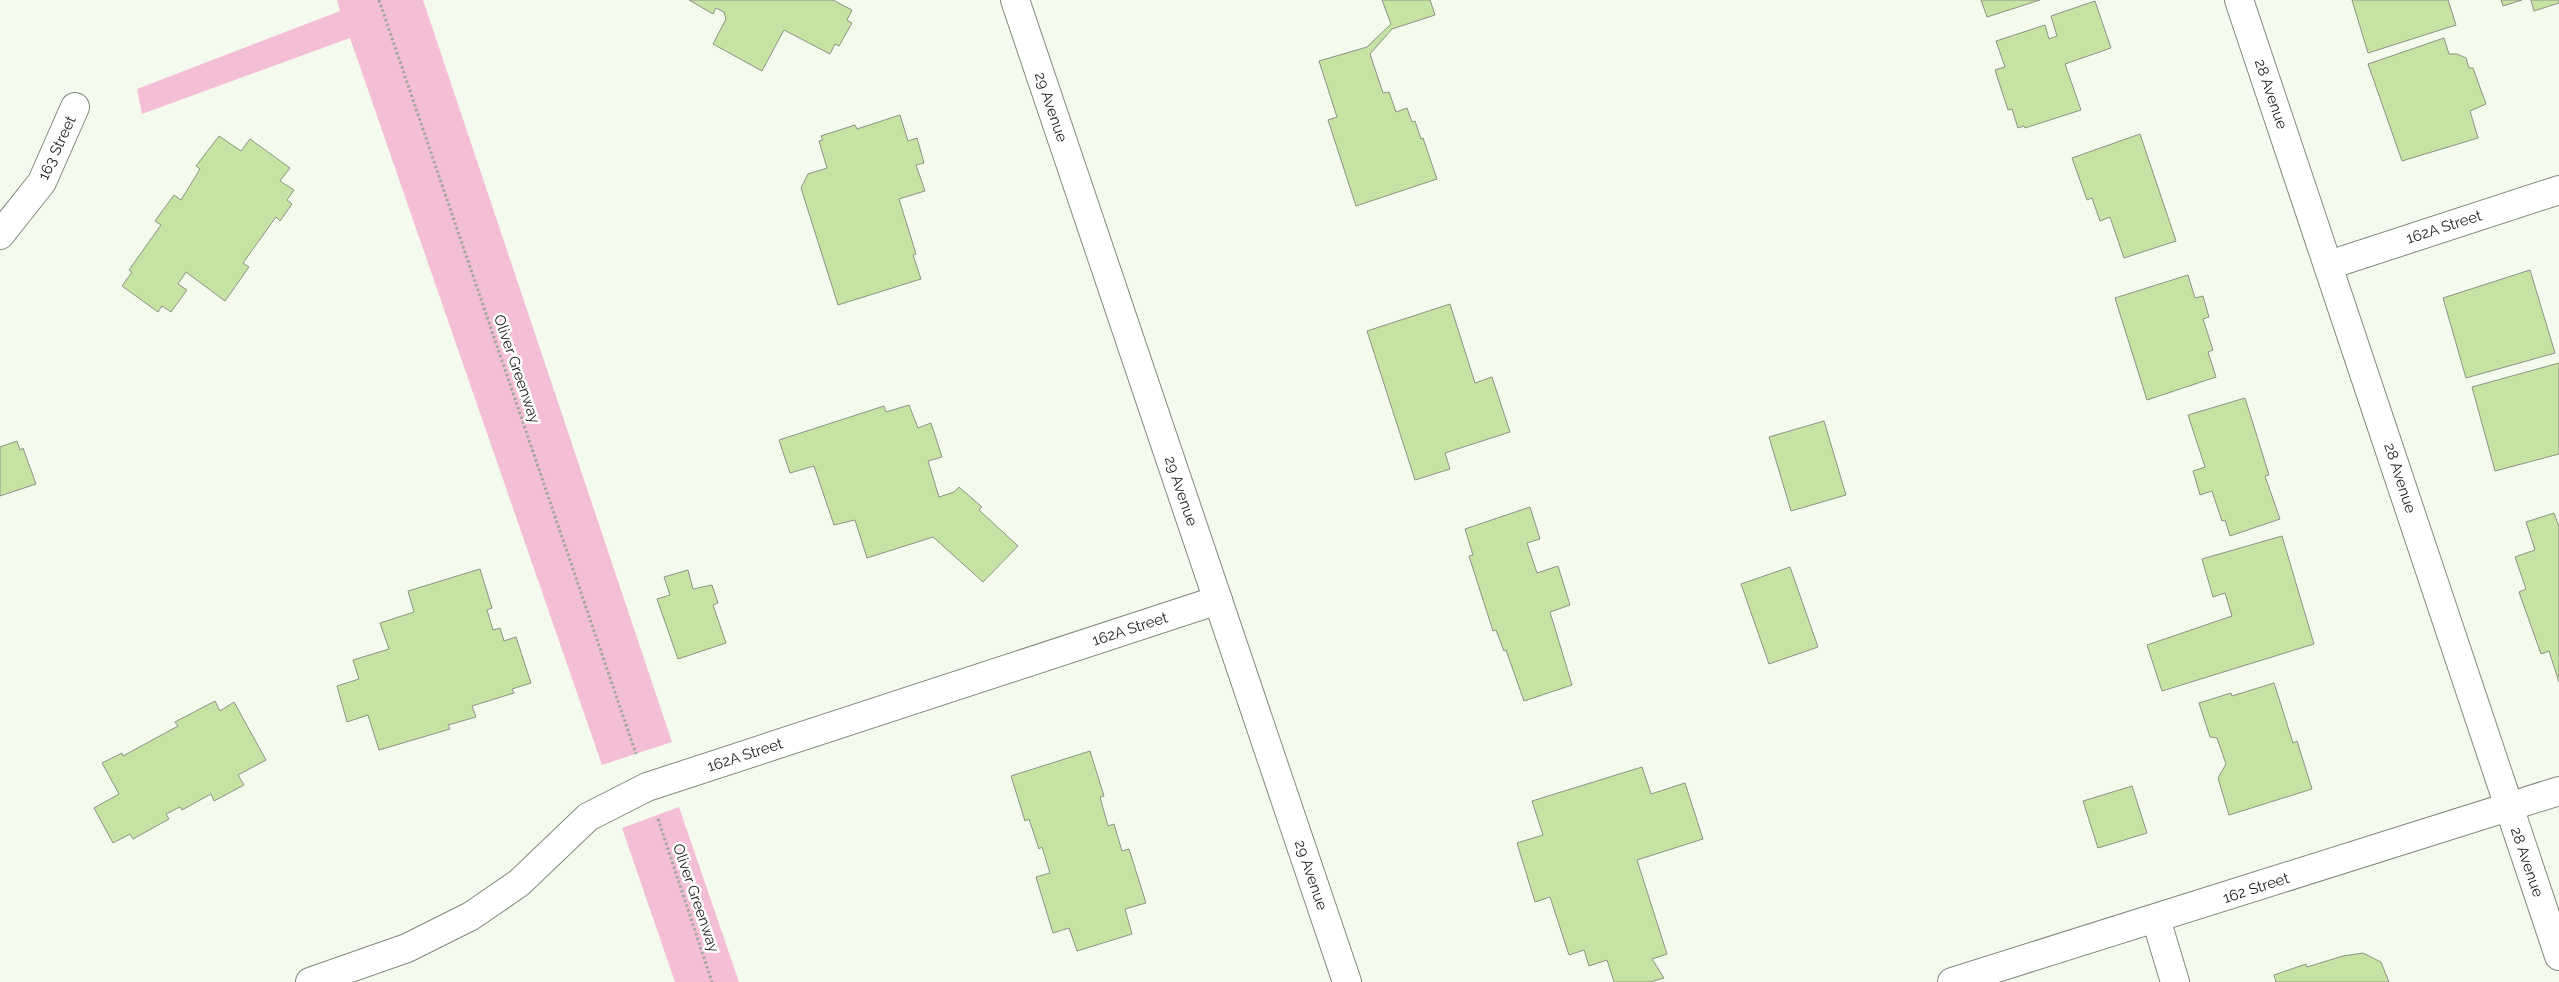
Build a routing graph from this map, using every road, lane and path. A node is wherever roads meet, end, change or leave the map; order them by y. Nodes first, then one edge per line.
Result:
1 (379, 0) edge
2 (1015, 0) edge
3 (2239, 0) edge
4 (75, 107) dead end
5 (2559, 190) edge
6 (0, 235) edge
7 (2329, 265) junction
8 (1218, 600) junction
9 (634, 746) dead end
10 (2559, 791) edge
11 (2508, 808) junction
12 (658, 821) dead end
13 (2156, 919) junction
14 (2559, 956) edge
15 (310, 982) edge
16 (712, 982) edge
17 (1347, 982) edge
18 (1952, 982) edge
19 (2175, 982) edge

1 - 9 path, Oliver Greenway
2 - 8 street, 29 Avenue
3 - 7 street, 28 Avenue
4 - 6 street, 163 Street
5 - 7 street, 162A Street
7 - 11 street, 28 Avenue
8 - 15 street, 162A Street
8 - 17 street, 29 Avenue
10 - 11 street, 162 Street
11 - 13 street, 162 Street
11 - 14 street, 28 Avenue
12 - 16 path, Oliver Greenway
13 - 18 street, 162 Street
13 - 19 street

